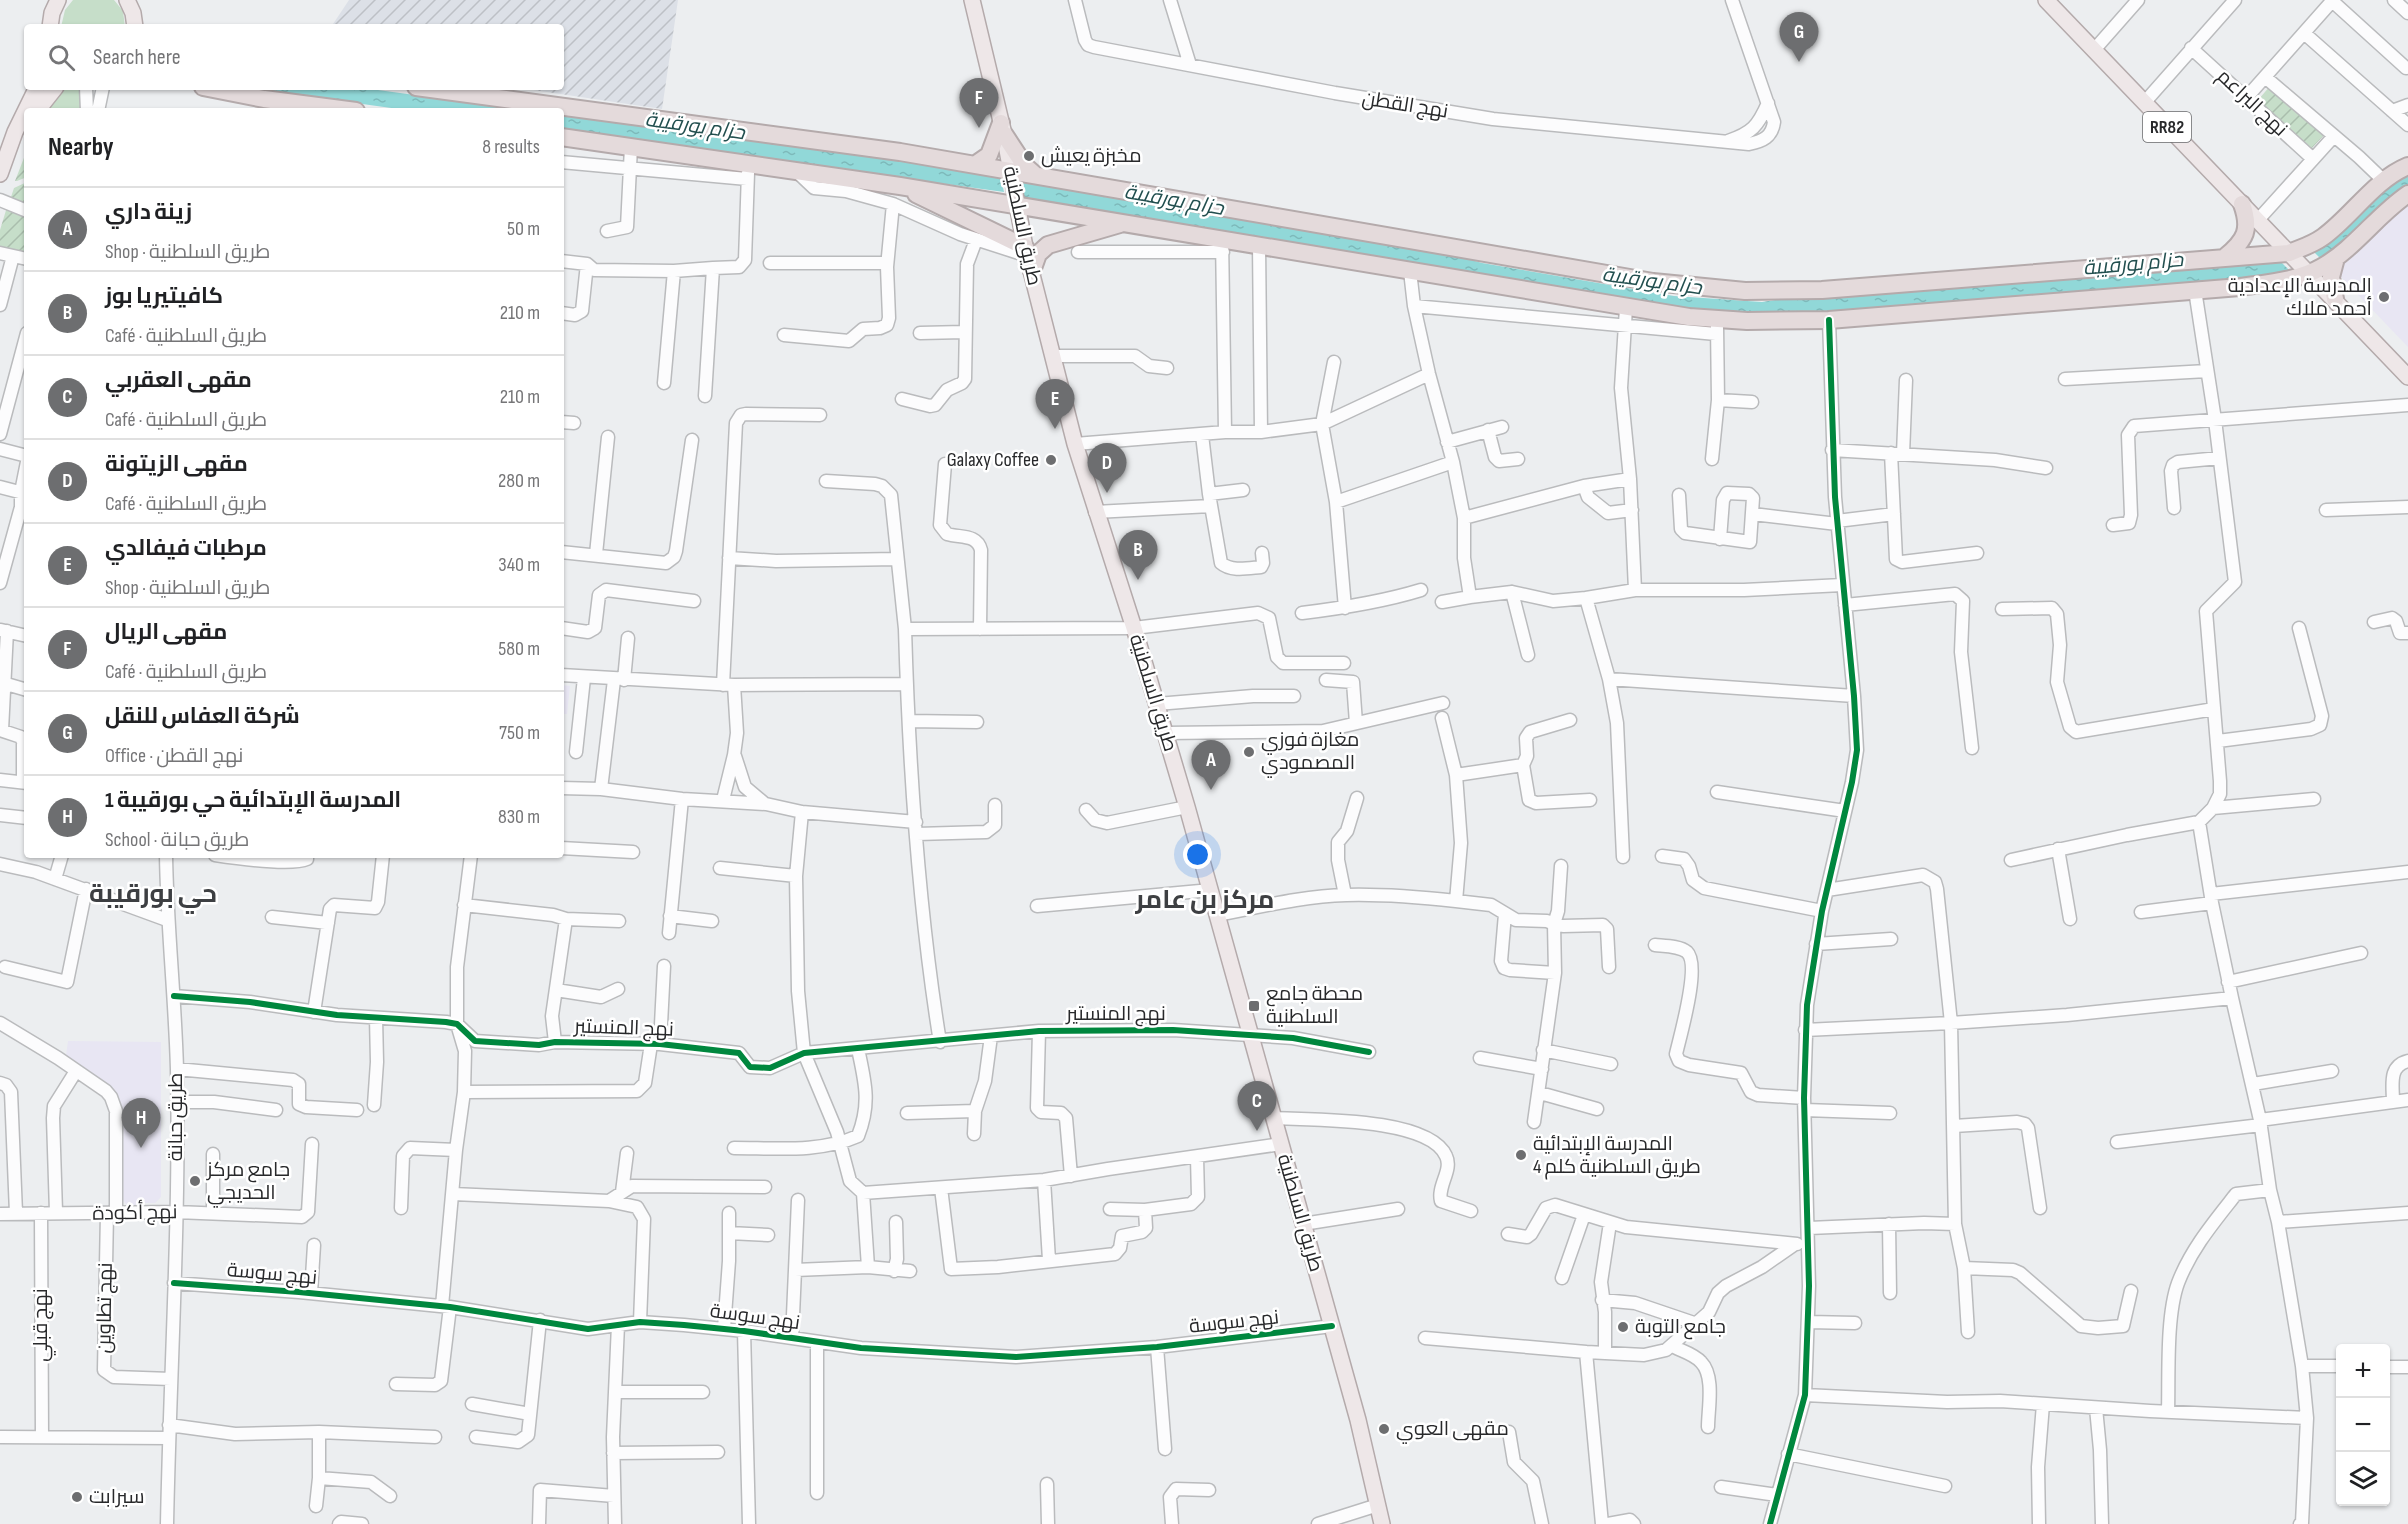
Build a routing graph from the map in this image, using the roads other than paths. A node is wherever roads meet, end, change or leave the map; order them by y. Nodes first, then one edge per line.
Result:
1 (58, 0) edge
2 (127, 0) edge
3 (972, 0) edge
4 (1075, 0) edge
5 (1170, 0) edge
6 (1732, 0) edge
7 (2046, 0) edge
8 (2138, 0) edge
9 (2332, 0) edge
10 (2394, 0) edge
11 (2231, 1) edge
12 (2408, 13) edge
13 (50, 24) edge
14 (135, 24) edge
15 (2304, 33) junction
16 (2191, 48) junction
17 (2094, 50) junction
18 (1190, 65) junction
19 (2406, 68) dead end
20 (2265, 76) junction
21 (35, 90) edge
22 (54, 90) edge
23 (86, 90) edge
24 (102, 90) edge
25 (218, 90) edge
26 (439, 90) edge
27 (2247, 97) junction
28 (2144, 103) junction
29 (2408, 105) edge
30 (26, 108) edge
31 (39, 108) edge
32 (87, 108) edge
33 (98, 108) edge
34 (331, 108) edge
35 (2392, 111) junction
36 (24, 112) edge
37 (2408, 125) edge
38 (1003, 128) junction
39 (24, 130) edge
40 (2334, 136) junction
41 (564, 137) edge
42 (631, 147) junction
43 (5, 152) edge
44 (2313, 159) junction
45 (564, 162) edge
46 (976, 164) junction
47 (2408, 166) edge
48 (1010, 169) junction
49 (630, 170) junction
50 (795, 170) junction
51 (748, 171) junction
52 (0, 174) edge
53 (1034, 174) junction
54 (2384, 181) junction
55 (903, 186) junction
56 (2408, 194) edge
57 (0, 200) edge
58 (893, 204) junction
59 (2242, 204) junction
60 (1016, 205) junction
61 (24, 210) edge
62 (908, 210) junction
63 (2257, 220) junction
64 (1125, 223) junction
65 (607, 231) dead end
66 (976, 240) junction
67 (1222, 245) junction
68 (1259, 245) junction
69 (1078, 252) dead end
70 (0, 253) edge
71 (2289, 253) junction
72 (13, 256) junction
73 (2225, 257) junction
74 (24, 258) edge
75 (1028, 258) junction
76 (2336, 258) junction
77 (564, 261) edge
78 (770, 263) dead end
79 (887, 263) junction
80 (587, 264) junction
81 (713, 268) junction
82 (674, 271) junction
83 (1410, 271) junction
84 (2310, 273) junction
85 (2195, 290) junction
86 (2335, 299) junction
87 (0, 305) edge
88 (1414, 306) junction
89 (564, 313) edge
90 (1625, 316) junction
91 (1829, 320) junction
92 (1717, 326) junction
93 (964, 332) junction
94 (920, 333) dead end
95 (784, 335) dead end
96 (24, 342) edge
97 (1052, 356) junction
98 (1334, 362) dead end
99 (1167, 368) dead end
100 (2207, 371) junction
101 (1429, 374) junction
102 (2408, 377) edge
103 (2065, 378) dead end
104 (1906, 380) dead end
105 (664, 383) dead end
106 (705, 396) dead end
107 (5, 398) edge
108 (902, 399) dead end
109 (1718, 400) junction
110 (1752, 402) dead end
111 (2408, 405) edge
112 (820, 415) dead end
113 (2215, 420) junction
114 (1322, 424) junction
115 (1502, 427) dead end
116 (1488, 430) junction
117 (1226, 432) junction
118 (1261, 432) junction
119 (0, 434) edge
120 (1202, 435) junction
121 (608, 436) dead end
122 (692, 440) dead end
123 (1447, 442) junction
124 (1075, 444) junction
125 (0, 449) edge
126 (1832, 450) junction
127 (1897, 454) junction
128 (24, 455) edge
129 (2219, 458) junction
130 (1518, 459) dead end
131 (1712, 459) dead end
132 (1452, 462) junction
133 (945, 464) dead end
134 (2046, 468) dead end
135 (1630, 479) junction
136 (826, 482) dead end
137 (1584, 486) junction
138 (0, 487) edge
139 (1242, 490) dead end
140 (24, 493) edge
141 (1678, 495) dead end
142 (1210, 500) junction
143 (1336, 502) junction
144 (2408, 507) edge
145 (2174, 508) dead end
146 (1632, 510) junction
147 (2326, 510) dead end
148 (1095, 513) junction
149 (1754, 514) junction
150 (1894, 514) junction
151 (1464, 518) junction
152 (1837, 523) junction
153 (2113, 525) dead end
154 (1720, 539) junction
155 (564, 552) edge
156 (1262, 553) dead end
157 (1977, 553) dead end
158 (597, 554) junction
159 (729, 558) junction
160 (897, 559) junction
161 (0, 583) edge
162 (1842, 585) junction
163 (1421, 590) dead end
164 (1635, 590) junction
165 (1512, 592) junction
166 (1470, 597) junction
167 (1586, 598) junction
168 (694, 601) dead end
169 (1442, 602) dead end
170 (1845, 605) junction
171 (1345, 608) junction
172 (2002, 609) dead end
173 (1302, 613) dead end
174 (2374, 622) dead end
175 (564, 628) edge
176 (1134, 628) junction
177 (2299, 628) dead end
178 (905, 629) junction
179 (980, 629) junction
180 (4, 630) edge
181 (2408, 633) edge
182 (24, 635) edge
183 (628, 638) dead end
184 (1528, 655) dead end
185 (1344, 663) dead end
186 (564, 675) edge
187 (584, 678) junction
188 (1609, 679) junction
189 (619, 680) junction
190 (1326, 680) dead end
191 (906, 684) junction
192 (728, 685) junction
193 (24, 690) edge
194 (3, 691) edge
195 (1294, 696) dead end
196 (1854, 696) junction
197 (1443, 703) dead end
198 (1157, 704) junction
199 (2214, 709) junction
200 (1442, 718) dead end
201 (1570, 720) dead end
202 (909, 721) junction
203 (977, 723) dead end
204 (1356, 723) junction
205 (1, 730) edge
206 (1166, 733) junction
207 (2218, 741) junction
208 (24, 742) edge
209 (1972, 748) dead end
210 (576, 752) dead end
211 (734, 755) junction
212 (1524, 765) junction
213 (1456, 775) junction
214 (0, 780) edge
215 (24, 782) edge
216 (564, 788) edge
217 (601, 789) junction
218 (1717, 792) dead end
219 (1357, 798) dead end
220 (682, 799) junction
221 (2313, 799) dead end
222 (723, 800) junction
223 (1590, 800) dead end
224 (766, 804) junction
225 (995, 805) dead end
226 (1187, 807) junction
227 (2213, 808) junction
228 (1086, 810) dead end
229 (1845, 811) junction
230 (802, 812) junction
231 (0, 815) edge
232 (24, 818) edge
233 (2199, 822) junction
234 (916, 828) junction
235 (564, 848) edge
236 (2058, 849) junction
237 (633, 852) dead end
238 (1662, 856) dead end
239 (1623, 857) dead end
240 (61, 858) edge
241 (166, 858) edge
242 (235, 858) edge
243 (307, 858) edge
244 (383, 858) edge
245 (471, 858) edge
246 (2011, 860) dead end
247 (0, 864) edge
248 (1561, 866) dead end
249 (720, 868) dead end
250 (2408, 872) edge
251 (796, 876) junction
252 (55, 879) junction
253 (86, 889) junction
254 (1211, 890) junction
255 (1827, 890) junction
256 (1345, 895) junction
257 (2212, 898) junction
258 (1456, 900) junction
259 (464, 905) junction
260 (1037, 906) dead end
261 (1822, 911) junction
262 (2141, 912) dead end
263 (1505, 914) junction
264 (1218, 915) junction
265 (670, 916) junction
266 (272, 917) dead end
267 (566, 919) junction
268 (2070, 919) dead end
269 (167, 920) junction
270 (619, 921) dead end
271 (712, 921) dead end
272 (328, 923) junction
273 (1554, 924) junction
274 (669, 933) dead end
275 (1891, 939) dead end
276 (1816, 944) junction
277 (1655, 945) dead end
278 (2361, 953) dead end
279 (664, 966) dead end
280 (5, 967) dead end
281 (1609, 967) dead end
282 (1555, 973) junction
283 (2228, 982) junction
284 (618, 989) dead end
285 (556, 990) junction
286 (174, 996) junction
287 (2232, 998) junction
288 (314, 1012) junction
289 (376, 1018) junction
290 (0, 1023) edge
291 (1951, 1023) junction
292 (457, 1024) junction
293 (1805, 1030) junction
294 (1039, 1031) junction
295 (1251, 1034) junction
296 (991, 1036) junction
297 (555, 1042) junction
298 (940, 1042) junction
299 (655, 1044) junction
300 (858, 1049) junction
301 (1543, 1050) junction
302 (1369, 1052) dead end
303 (804, 1053) junction
304 (1480, 1058) dead end
305 (2408, 1061) edge
306 (1611, 1064) dead end
307 (177, 1069) junction
308 (1542, 1069) junction
309 (76, 1071) junction
310 (2332, 1071) dead end
311 (0, 1083) edge
312 (2253, 1084) junction
313 (464, 1092) junction
314 (1540, 1093) junction
315 (2408, 1100) edge
316 (177, 1101) junction
317 (2393, 1102) junction
318 (1805, 1104) junction
319 (374, 1105) dead end
320 (1597, 1109) dead end
321 (276, 1110) dead end
322 (357, 1110) dead end
323 (975, 1111) junction
324 (907, 1113) dead end
325 (1890, 1113) dead end
326 (1274, 1118) junction
327 (1534, 1122) dead end
328 (2260, 1122) junction
329 (1954, 1126) junction
330 (974, 1134) dead end
331 (2117, 1142) dead end
332 (312, 1144) dead end
333 (840, 1144) junction
334 (1281, 1144) junction
335 (734, 1148) dead end
336 (456, 1150) junction
337 (213, 1154) dead end
338 (627, 1154) dead end
339 (1197, 1157) junction
340 (1071, 1176) junction
341 (1044, 1180) junction
342 (765, 1187) dead end
343 (941, 1188) junction
344 (2270, 1190) junction
345 (622, 1192) junction
346 (863, 1193) junction
347 (453, 1194) junction
348 (798, 1200) dead end
349 (609, 1201) junction
350 (401, 1208) dead end
351 (2040, 1208) dead end
352 (1110, 1209) dead end
353 (1398, 1209) dead end
354 (1145, 1210) junction
355 (1471, 1211) dead end
356 (56, 1212) junction
357 (176, 1212) junction
358 (16, 1213) junction
359 (111, 1213) junction
360 (213, 1213) junction
361 (729, 1213) dead end
362 (2408, 1213) edge
363 (0, 1214) edge
364 (41, 1214) junction
365 (1584, 1215) junction
366 (896, 1222) dead end
367 (2278, 1222) junction
368 (1610, 1223) junction
369 (1303, 1224) junction
370 (1889, 1224) junction
371 (1955, 1224) junction
372 (1809, 1228) junction
373 (729, 1233) junction
374 (1508, 1234) dead end
375 (768, 1235) dead end
376 (1802, 1244) junction
377 (314, 1245) dead end
378 (1049, 1260) junction
379 (868, 1267) junction
380 (1964, 1268) junction
381 (795, 1270) junction
382 (894, 1271) junction
383 (910, 1271) dead end
384 (1562, 1278) dead end
385 (174, 1283) junction
386 (2131, 1292) dead end
387 (311, 1293) junction
388 (1890, 1293) dead end
389 (1602, 1300) junction
390 (446, 1306) junction
391 (540, 1320) junction
392 (640, 1322) junction
393 (1809, 1322) junction
394 (1694, 1323) junction
395 (1855, 1323) dead end
396 (618, 1325) junction
397 (1332, 1326) junction
398 (724, 1329) junction
399 (744, 1331) junction
400 (1968, 1332) dead end
401 (792, 1338) junction
402 (1425, 1338) dead end
403 (817, 1342) junction
404 (1672, 1346) junction
405 (1157, 1347) junction
406 (1586, 1352) junction
407 (1605, 1352) junction
408 (2302, 1366) junction
409 (2336, 1366) edge
410 (2390, 1367) edge
411 (2408, 1367) edge
412 (171, 1379) junction
413 (396, 1383) dead end
414 (615, 1392) junction
415 (703, 1392) dead end
416 (1805, 1395) junction
417 (472, 1404) dead end
418 (2043, 1404) junction
419 (2096, 1408) junction
420 (2168, 1412) junction
421 (530, 1414) junction
422 (2307, 1418) junction
423 (1708, 1427) dead end
424 (169, 1431) junction
425 (319, 1432) junction
426 (1509, 1432) dead end
427 (0, 1437) edge
428 (42, 1437) junction
429 (435, 1437) dead end
430 (476, 1437) dead end
431 (1165, 1449) dead end
432 (718, 1452) dead end
433 (613, 1453) junction
434 (1788, 1454) junction
435 (319, 1478) junction
436 (1047, 1484) dead end
437 (1945, 1486) dead end
438 (1721, 1487) dead end
439 (1209, 1490) dead end
440 (817, 1493) dead end
441 (1777, 1495) junction
442 (390, 1496) dead end
443 (614, 1496) junction
444 (1378, 1505) junction
445 (316, 1506) dead end
446 (167, 1524) edge
447 (339, 1524) edge
448 (362, 1524) edge
449 (539, 1524) edge
450 (615, 1524) edge
451 (749, 1524) edge
452 (1048, 1524) edge
453 (1172, 1524) edge
454 (1318, 1524) edge
455 (1382, 1524) edge
456 (1542, 1524) edge
457 (1602, 1524) edge
458 (1608, 1524) edge
459 (1634, 1524) edge
460 (1770, 1524) edge
461 (2039, 1524) edge
462 (2102, 1524) edge
463 (2302, 1524) edge

1 - 13 main road
2 - 14 main road
3 - 38 main road, طريق السلطنية
4 - 18 street, نهج القطن
5 - 18 street
6 - 18 street, نهج القطن
7 - 17 main road, RR82
8 - 17 street
9 - 15 street
9 - 19 street
10 - 12 street
11 - 16 street
15 - 20 street
15 - 35 street
16 - 27 street, نهج البراعم
16 - 28 street
17 - 28 main road, RR82
20 - 27 street
20 - 40 street
21 - 30 main road
22 - 31 main road
23 - 32 street
24 - 33 street
25 - 34 highway
26 - 46 highway
27 - 44 street, نهج البراعم
28 - 59 main road, RR82
29 - 35 street
35 - 37 street
36 - 43 main road
38 - 46 highway
38 - 48 main road, طريق السلطنية
38 - 53 highway
39 - 43 main road
40 - 44 street
40 - 54 street
41 - 42 highway
42 - 49 street
42 - 51 highway
43 - 52 main road
44 - 63 street
45 - 49 street
46 - 48 highway
47 - 54 highway
48 - 53 highway
48 - 60 main road, طريق السلطنية
49 - 51 street
49 - 65 street
50 - 51 highway
50 - 55 highway
50 - 58 street
51 - 81 street
53 - 73 highway
54 - 71 highway
55 - 60 highway
55 - 62 street
55 - 75 highway
56 - 76 highway
57 - 61 street
58 - 62 street
58 - 79 street
59 - 63 main road, RR82
59 - 73 highway
60 - 64 highway
60 - 75 main road, طريق السلطنية
62 - 66 street
63 - 71 main road, RR82
64 - 67 highway
64 - 75 highway
66 - 75 street
66 - 93 street
67 - 68 highway
67 - 69 street
67 - 117 street
68 - 83 highway
68 - 118 street
70 - 72 street
71 - 73 highway
71 - 84 main road, RR82
72 - 74 street
72 - 87 street
75 - 97 main road, طريق السلطنية
76 - 84 highway
76 - 86 highway
77 - 80 street
78 - 79 street
79 - 95 street
80 - 82 street
80 - 89 street
81 - 82 street
81 - 106 street
82 - 105 street
83 - 88 street
83 - 90 highway
84 - 85 highway
84 - 86 main road, RR82
85 - 91 highway
85 - 100 street
86 - 102 main road, RR82
88 - 90 street
88 - 101 street
90 - 92 highway
90 - 135 street
91 - 92 highway
91 - 126 street
92 - 109 street
93 - 94 street
93 - 108 street
96 - 107 street
97 - 99 street
97 - 124 main road, طريق السلطنية
98 - 114 street
100 - 103 street
100 - 113 street
101 - 114 street
101 - 123 street
104 - 127 street
107 - 119 street
109 - 110 street
109 - 131 street
111 - 113 street
112 - 159 street
113 - 129 street
113 - 153 street
114 - 118 street
114 - 143 street
115 - 116 street
116 - 123 street
116 - 130 street
117 - 118 street
117 - 120 street
120 - 124 street
120 - 142 street
121 - 158 street
122 - 158 street
123 - 132 street
124 - 148 main road, طريق السلطنية
125 - 128 street
126 - 127 street
126 - 152 street
127 - 134 street
127 - 150 street
129 - 145 street
129 - 199 street
132 - 143 street
132 - 151 street
133 - 179 street
135 - 137 street
135 - 146 street
136 - 160 street
137 - 146 street
137 - 151 street
138 - 140 street
139 - 142 street
140 - 161 street
141 - 154 street
142 - 148 street
142 - 156 street
143 - 171 street
144 - 147 street
146 - 164 street
148 - 176 main road, طريق السلطنية
149 - 152 street
149 - 154 street
149 - 154 street
150 - 152 street
150 - 157 street
151 - 166 street
152 - 162 street
155 - 158 street
159 - 160 street
159 - 192 street
160 - 178 street
162 - 164 street
162 - 170 street
163 - 171 street
164 - 167 street
165 - 166 street
165 - 167 street
165 - 184 street
166 - 169 street
167 - 188 street
168 - 175 street
170 - 196 street
170 - 209 street
171 - 173 street
172 - 199 street
174 - 181 street
176 - 179 street
176 - 185 street
176 - 198 main road, طريق السلطنية
177 - 207 street
178 - 179 street
178 - 191 street
180 - 182 street
180 - 194 street
183 - 189 street
186 - 187 street
187 - 189 street
187 - 210 street
188 - 196 street
188 - 239 street
189 - 192 street
189 - 217 street
190 - 204 street
191 - 192 street
191 - 202 street
192 - 211 street
193 - 194 street
194 - 205 street
195 - 198 street
196 - 229 street
197 - 204 street
198 - 206 main road, طريق السلطنية
199 - 207 street
200 - 213 street
201 - 212 street
202 - 203 street
202 - 234 street
204 - 206 street
205 - 208 street
206 - 226 main road, طريق السلطنية
207 - 227 street
211 - 222 street
211 - 224 street
212 - 213 street
212 - 223 street
213 - 258 street
214 - 215 street
216 - 217 street
217 - 220 street
218 - 229 street
219 - 256 street
220 - 222 street
220 - 265 street
221 - 227 street
222 - 224 street
224 - 230 street
225 - 234 street
226 - 228 street
226 - 254 main road, طريق السلطنية
227 - 233 street
229 - 255 street
230 - 234 street
230 - 251 street
231 - 232 street
233 - 236 street
233 - 257 street
234 - 298 street
235 - 237 street
236 - 246 street
236 - 268 street
238 - 261 street
240 - 252 street
241 - 269 street, طريق حبانة
242 - 243 street
244 - 272 street
245 - 259 street
247 - 252 street
248 - 273 street
249 - 251 street
250 - 257 street
251 - 303 street
252 - 253 street
253 - 269 street
253 - 280 street
254 - 260 street
254 - 264 main road, طريق السلطنية
255 - 261 street
255 - 291 street
256 - 258 street
256 - 264 street
257 - 262 street
257 - 283 street
258 - 263 street
259 - 267 street
259 - 292 street
261 - 276 street
263 - 273 street
263 - 282 street
264 - 295 main road, طريق السلطنية
265 - 271 street
265 - 274 street
266 - 272 street
267 - 270 street
267 - 285 street
269 - 286 street, طريق حبانة
272 - 288 street
273 - 281 street
273 - 282 street
275 - 276 street
276 - 293 street
277 - 318 street
278 - 283 street
279 - 299 street
282 - 301 street
283 - 287 street
284 - 285 street
285 - 297 street
286 - 288 street
286 - 307 street, طريق حبانة
287 - 291 street
287 - 312 street
288 - 289 street
289 - 292 street
289 - 319 street
290 - 309 street
291 - 293 street
291 - 329 street
292 - 297 street, نهج المنستير
292 - 313 street
293 - 318 street
294 - 295 street, نهج المنستير
294 - 296 street, نهج المنستير
294 - 340 street
295 - 302 street, نهج المنستير
295 - 326 main road, طريق السلطنية
296 - 298 street, نهج المنستير
296 - 323 street
297 - 299 street, نهج المنستير
298 - 300 street, نهج المنستير
299 - 303 street, نهج المنستير
299 - 313 street
300 - 303 street, نهج المنستير
300 - 333 street
301 - 306 street
301 - 308 street
303 - 333 street
304 - 308 street
305 - 317 street
307 - 316 street, طريق حبانة
307 - 322 street
308 - 314 street
309 - 356 street
309 - 359 street
310 - 312 street
311 - 358 street
312 - 328 street
313 - 336 street
314 - 320 street
314 - 327 street
315 - 317 street
316 - 321 street
316 - 357 street, طريق حبانة
317 - 328 street
318 - 325 street
318 - 372 street
323 - 324 street
323 - 330 street
326 - 334 main road, طريق السلطنية
326 - 355 street
328 - 331 street
328 - 344 street
329 - 351 street
329 - 371 street
332 - 360 street, نهج أكودة
333 - 335 street
333 - 346 street
334 - 339 street
334 - 369 main road, طريق السلطنية
336 - 347 street
336 - 350 street
337 - 360 street
338 - 345 street
339 - 340 street
339 - 354 street
340 - 341 street
341 - 343 street
341 - 378 street
342 - 345 street
343 - 346 street
343 - 378 street
344 - 367 street
344 - 420 street
345 - 349 street
346 - 379 street
347 - 349 street
347 - 390 street
348 - 381 street
349 - 392 street
352 - 354 street
353 - 369 street
354 - 378 street
356 - 359 street, نهج أكودة
356 - 364 street, نهج أكودة
357 - 359 street, نهج أكودة
357 - 360 street, نهج أكودة
357 - 385 street, طريق حبانة
358 - 363 street, نهج أكودة
358 - 364 street, نهج أكودة
359 - 412 street, نهج تطاوين
361 - 373 street
362 - 367 street
364 - 428 street, نهج قبلي
365 - 368 street
365 - 374 street
365 - 384 street
366 - 382 street
367 - 408 street
368 - 376 street
368 - 389 street
369 - 397 main road, طريق السلطنية
370 - 371 street
370 - 372 street
370 - 388 street
371 - 380 street
372 - 376 street
373 - 375 street
373 - 398 street
376 - 393 street
376 - 394 street
377 - 387 street
379 - 381 street
379 - 382 street
380 - 386 street
380 - 400 street
381 - 401 street
382 - 383 street
385 - 387 street, نهج سوسة
385 - 412 street, طريق حبانة
387 - 390 street, نهج سوسة
389 - 394 street
389 - 407 street
390 - 391 street, نهج سوسة
390 - 413 street
391 - 396 street, نهج سوسة
391 - 421 street
392 - 396 street, نهج سوسة
392 - 398 street, نهج سوسة
393 - 395 street
393 - 416 street
394 - 404 street
396 - 414 street
397 - 405 street, نهج سوسة
397 - 444 main road, طريق السلطنية
398 - 399 street, نهج سوسة
399 - 401 street, نهج سوسة
399 - 451 street
401 - 403 street, نهج سوسة
402 - 406 street
403 - 405 street, نهج سوسة
403 - 440 street
404 - 407 street
404 - 423 street
405 - 431 street
406 - 407 street
406 - 457 street
408 - 409 street
408 - 422 street
410 - 411 street
412 - 424 street, طريق حبانة
414 - 415 street
414 - 433 street
416 - 418 street
416 - 434 street
417 - 421 street
418 - 419 street
418 - 461 street
419 - 420 street
419 - 462 street
420 - 422 street
421 - 430 street
422 - 463 street
424 - 425 street
424 - 428 street
424 - 446 street, طريق حبانة
425 - 429 street
425 - 435 street
426 - 456 street
427 - 428 street
432 - 433 street
433 - 443 street
434 - 437 street
434 - 441 street
435 - 442 street
435 - 445 street
436 - 452 street
438 - 441 street
439 - 453 street
441 - 460 street
443 - 449 street
443 - 450 street
444 - 454 street
444 - 455 main road, طريق السلطنية
447 - 448 street
458 - 459 street

